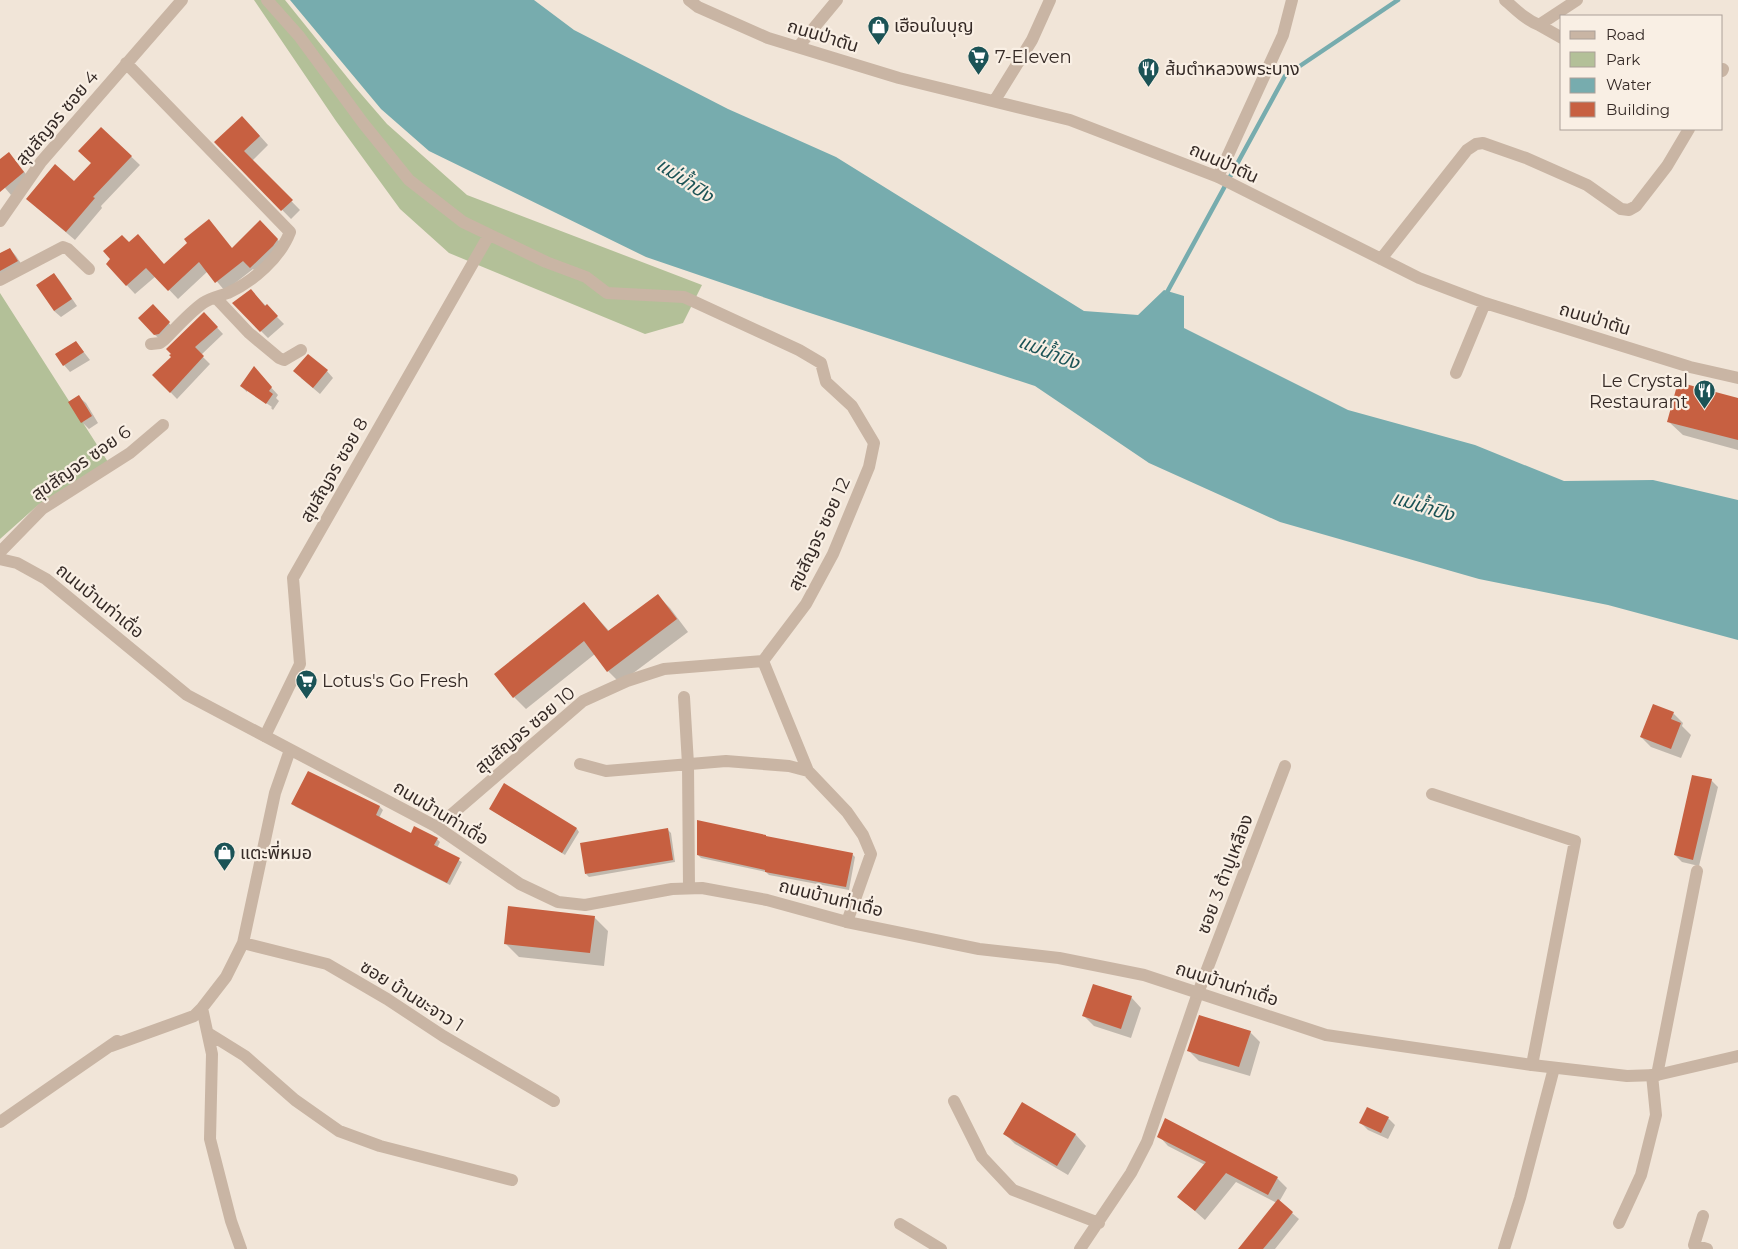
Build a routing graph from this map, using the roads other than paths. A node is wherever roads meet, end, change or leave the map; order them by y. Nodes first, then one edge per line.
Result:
1 (182, 0) edge
2 (267, 0) edge
3 (689, 0) edge
4 (837, 0) edge
5 (1050, 0) edge
6 (1292, 0) edge
7 (1505, 0) edge
8 (1577, 0) edge
9 (1538, 25) junction
10 (1560, 37) edge
11 (798, 47) junction
12 (126, 63) junction
13 (995, 100) junction
14 (1687, 130) edge
15 (1218, 177) junction
16 (0, 221) edge
17 (489, 235) junction
18 (1381, 259) junction
19 (89, 269) dead end
20 (0, 280) edge
21 (216, 298) junction
22 (1485, 303) junction
23 (151, 344) dead end
24 (301, 350) dead end
25 (1456, 373) dead end
26 (1738, 378) edge
27 (163, 426) dead end
28 (0, 552) edge
29 (0, 559) edge
30 (763, 661) junction
31 (684, 697) dead end
32 (264, 736) junction
33 (290, 750) junction
34 (580, 764) dead end
35 (688, 764) junction
36 (1285, 766) dead end
37 (808, 771) junction
38 (1432, 794) dead end
39 (437, 827) junction
40 (1696, 871) dead end
41 (688, 888) junction
42 (847, 922) junction
43 (243, 943) junction
44 (1198, 993) junction
45 (202, 1008) junction
46 (208, 1033) junction
47 (1738, 1056) edge
48 (1532, 1065) junction
49 (1554, 1068) junction
50 (1655, 1075) junction
51 (554, 1101) dead end
52 (954, 1101) dead end
53 (0, 1122) edge
54 (512, 1180) dead end
55 (1703, 1216) dead end
56 (1099, 1223) junction
57 (1619, 1223) dead end
58 (900, 1224) dead end
59 (241, 1249) edge
60 (941, 1249) edge
61 (1080, 1249) edge
62 (1504, 1249) edge
63 (1707, 1249) edge

1 - 12 street, สุขสัญจร ซอย 4
2 - 17 street
3 - 11 street, ถนนป่าตัน
4 - 11 street
5 - 13 street
6 - 15 street
7 - 9 street
8 - 9 street
9 - 10 street
11 - 13 street, ถนนป่าตัน
12 - 16 street, สุขสัญจร ซอย 4
12 - 21 street
13 - 15 street, ถนนป่าตัน
14 - 18 street
15 - 18 street, ถนนป่าตัน
17 - 30 street, สุขสัญจร ซอย 12
17 - 32 street, สุขสัญจร ซอย 8
18 - 22 street, ถนนป่าตัน
19 - 20 street
21 - 23 street
21 - 24 street
22 - 25 street
22 - 26 street, ถนนป่าตัน
27 - 28 street, สุขสัญจร ซอย 6
29 - 32 street, ถนนบ้านท่าเดื่อ
30 - 37 street
30 - 39 street, สุขสัญจร ซอย 10
31 - 35 street
32 - 33 street, ถนนบ้านท่าเดื่อ
33 - 39 street, ถนนบ้านท่าเดื่อ
33 - 43 street
34 - 35 street
35 - 37 street
35 - 41 street
36 - 44 street, ซอย 3 ต้าปูเหลือง
37 - 42 street
38 - 48 street
39 - 41 street, ถนนบ้านท่าเดื่อ
40 - 50 street
41 - 42 street, ถนนบ้านท่าเดื่อ
42 - 44 street, ถนนบ้านท่าเดื่อ
43 - 45 street
43 - 51 street, ซอย บ้านขะจาว 1
44 - 48 street, ถนนบ้านท่าเดื่อ
44 - 56 street, ซอย 3 ต้าปูเหลือง
45 - 46 street
45 - 53 street
46 - 54 street
46 - 59 street
47 - 50 street, ถนนบ้านท่าเดื่อ
48 - 49 street, ถนนบ้านท่าเดื่อ
49 - 50 street, ถนนบ้านท่าเดื่อ
49 - 62 street
50 - 57 street
52 - 56 street
55 - 63 street
56 - 61 street, ซอย 3 ต้าปูเหลือง
58 - 60 street

